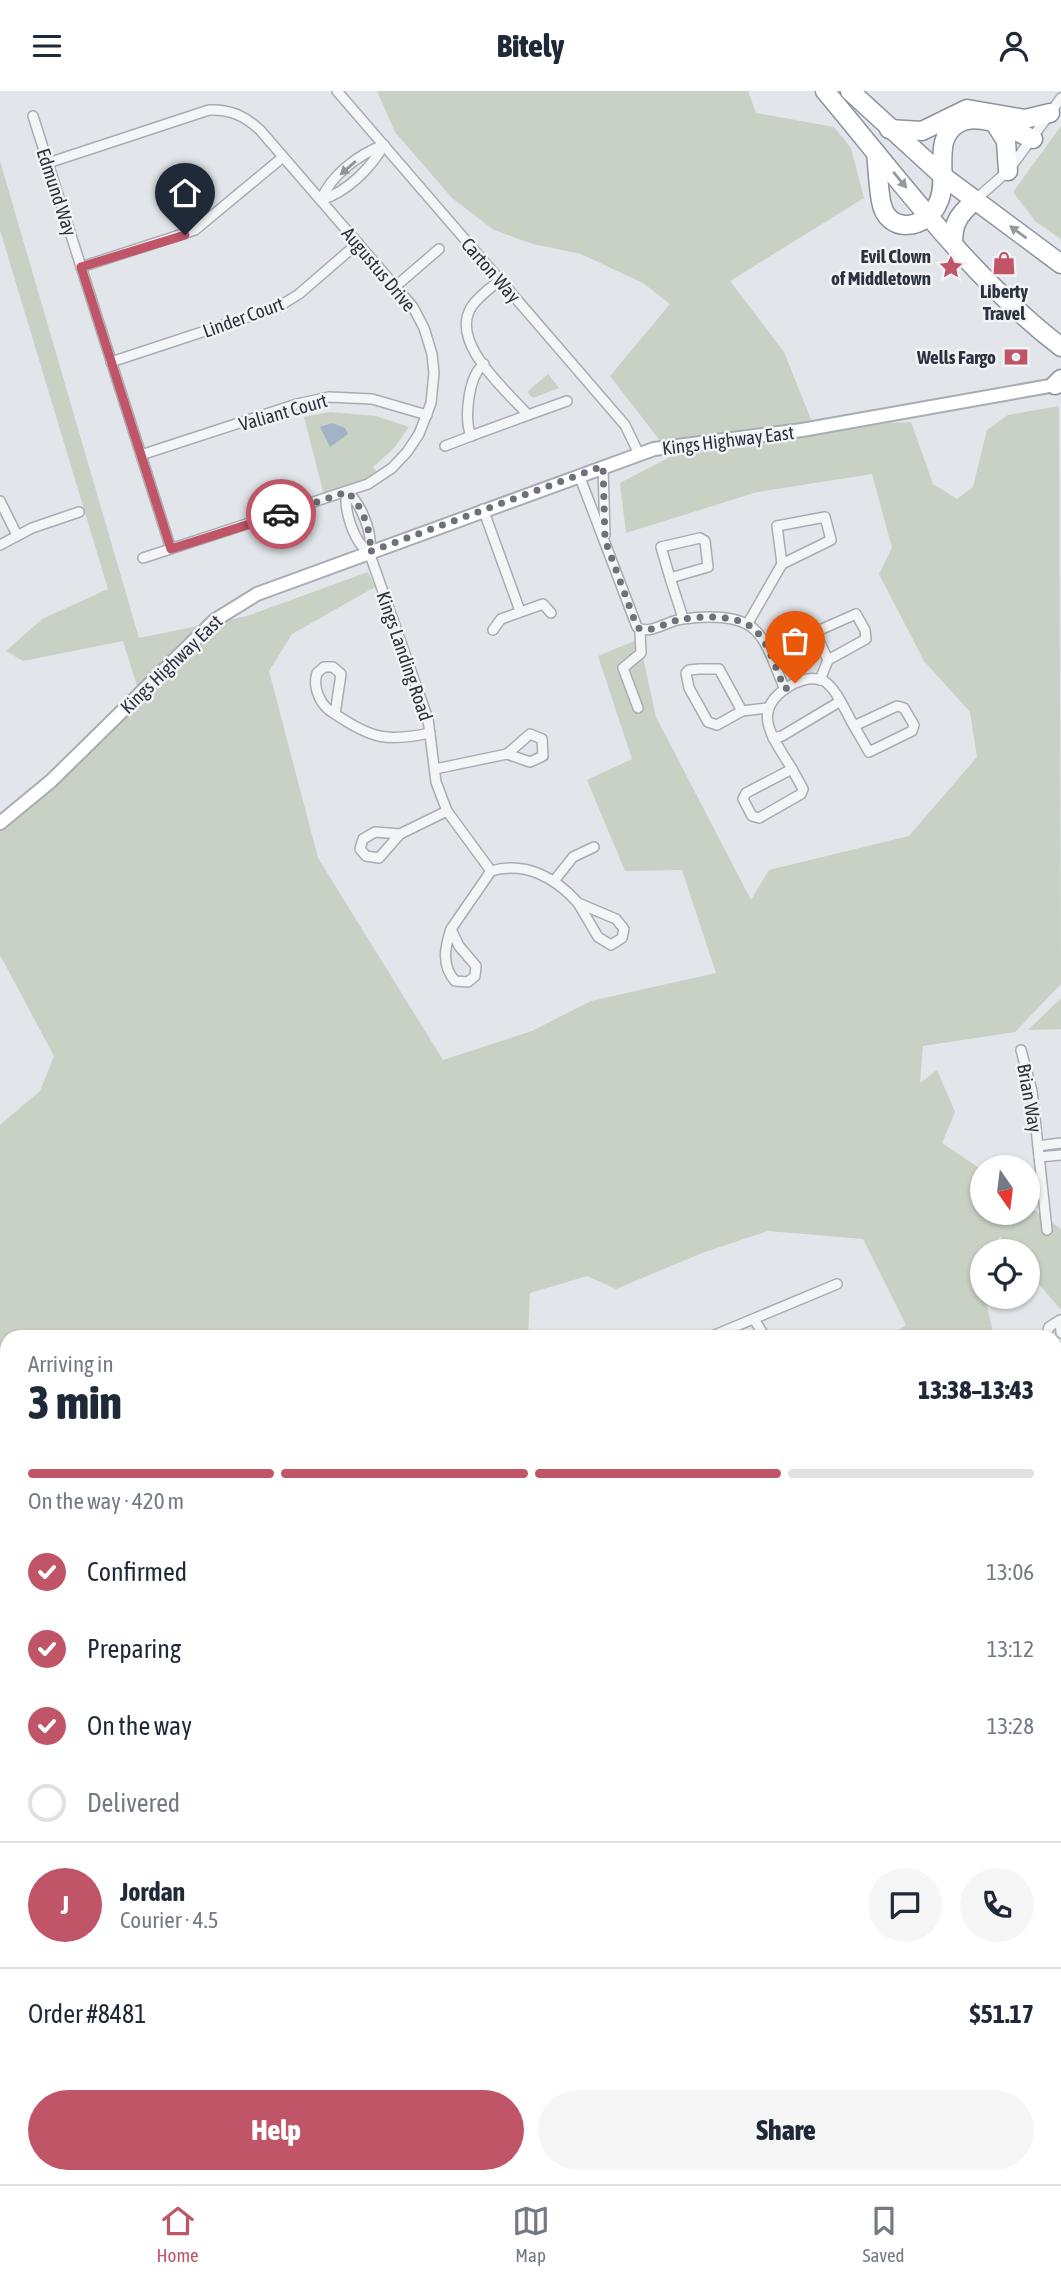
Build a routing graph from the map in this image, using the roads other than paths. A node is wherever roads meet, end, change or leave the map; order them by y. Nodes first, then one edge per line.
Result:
1 (337, 91) edge
2 (825, 91) edge
3 (852, 92) edge
4 (1061, 98) edge
5 (1050, 113) junction
6 (33, 116) dead end
7 (996, 125) junction
8 (888, 129) junction
9 (1033, 139) junction
10 (384, 145) junction
11 (876, 153) junction
12 (283, 157) junction
13 (48, 163) junction
14 (1008, 171) junction
15 (944, 177) junction
16 (321, 200) junction
17 (974, 201) junction
18 (928, 213) junction
19 (358, 243) junction
20 (953, 243) junction
21 (439, 249) dead end
22 (1061, 264) edge
23 (81, 267) junction
24 (500, 280) junction
25 (396, 286) junction
26 (1061, 347) edge
27 (111, 362) junction
28 (484, 364) junction
29 (1059, 383) edge
30 (567, 401) dead end
31 (427, 415) junction
32 (528, 415) junction
33 (471, 436) junction
34 (445, 446) dead end
35 (639, 454) junction
36 (141, 455) junction
37 (603, 466) junction
38 (579, 475) junction
39 (347, 492) junction
40 (0, 501) edge
41 (483, 509) junction
42 (79, 512) dead end
43 (17, 535) junction
44 (605, 540) junction
45 (0, 545) edge
46 (171, 549) junction
47 (369, 552) junction
48 (143, 558) dead end
49 (782, 564) junction
50 (670, 578) junction
51 (520, 611) junction
52 (551, 613) dead end
53 (683, 618) junction
54 (748, 623) junction
55 (493, 630) dead end
56 (640, 631) junction
57 (828, 660) junction
58 (820, 680) junction
59 (785, 689) junction
60 (839, 702) junction
61 (638, 708) dead end
62 (767, 708) junction
63 (742, 711) junction
64 (335, 714) junction
65 (854, 726) junction
66 (430, 733) junction
67 (773, 738) junction
68 (508, 754) dead end
69 (435, 769) junction
70 (792, 769) junction
71 (447, 811) junction
72 (0, 823) edge
73 (400, 834) dead end
74 (594, 846) dead end
75 (491, 871) junction
76 (554, 881) junction
77 (578, 904) junction
78 (452, 929) junction
79 (1021, 1050) dead end
80 (1061, 1143) edge
81 (1038, 1146) junction
82 (1039, 1155) edge
83 (1061, 1155) edge
84 (1040, 1157) edge
85 (1040, 1166) edge
86 (1047, 1230) dead end
87 (837, 1284) dead end
88 (754, 1319) junction
89 (727, 1330) edge
90 (761, 1330) edge
91 (1048, 1330) edge
92 (1061, 1330) edge

1 - 10 street, Carton Way
2 - 11 highway
3 - 8 highway
4 - 5 street
5 - 8 highway
5 - 9 street
6 - 13 street, Edmund Way
7 - 9 highway
7 - 14 highway
7 - 15 highway
8 - 15 highway
9 - 14 street
10 - 16 street
10 - 24 street, Carton Way
11 -> 18 highway
11 - 18 highway
12 - 13 street, Augustus Drive
12 - 16 street, Augustus Drive
12 - 23 street
13 - 23 street, Edmund Way
14 - 17 street
15 - 17 highway
15 - 18 highway
16 - 19 street, Augustus Drive
17 - 20 highway
22 -> 17 highway
18 - 20 highway
19 - 25 street, Augustus Drive
19 - 27 street, Linder Court
20 - 26 highway
21 - 25 street
23 - 27 street, Edmund Way
24 - 28 street
24 - 35 street, Carton Way
25 - 31 street, Augustus Drive
27 - 36 street, Edmund Way
28 - 32 street
28 - 33 street
29 - 35 street, Kings Highway East
30 - 32 street
31 - 36 street, Valiant Court
31 - 39 street, Augustus Drive
32 - 33 street
33 - 34 street
35 - 37 street, Kings Highway East
36 - 46 street, Edmund Way
37 - 38 street, Kings Highway East
37 - 44 street
38 - 41 street, Kings Highway East
38 - 44 street
39 - 46 street, Augustus Drive
39 - 47 street, Kings Landing Road
40 - 43 street
41 - 47 street, Kings Highway East
41 - 51 street
42 - 43 street
43 - 45 street
44 - 56 street
46 - 48 street, Augustus Drive
47 - 66 street, Kings Landing Road
47 - 72 street, Kings Highway East
49 - 49 street
49 - 54 street
50 - 50 street
50 - 53 street
51 - 52 street
51 - 55 street
53 - 54 street
53 - 56 street
54 - 59 street
56 - 61 street
57 - 57 street
57 - 58 street
58 - 59 street
58 - 60 street
59 - 62 street
60 - 65 street
60 - 67 street
62 - 63 street
62 - 67 street
63 - 63 street
64 - 64 street
64 - 66 street
65 - 65 street
66 - 69 street, Kings Landing Road
67 - 70 street
68 - 69 street
69 - 71 street, Kings Landing Road
70 - 70 street
71 - 73 street
71 - 75 street, Kings Landing Road
74 - 76 street
75 - 76 street
75 - 78 street
76 - 77 street
77 - 77 street
78 - 78 street
79 - 81 street, Brian Way
80 - 81 street
81 - 82 street, Brian Way
83 - 84 street
85 - 86 street, Brian Way
87 - 88 street
88 - 89 street
88 - 90 street
91 - 92 street

